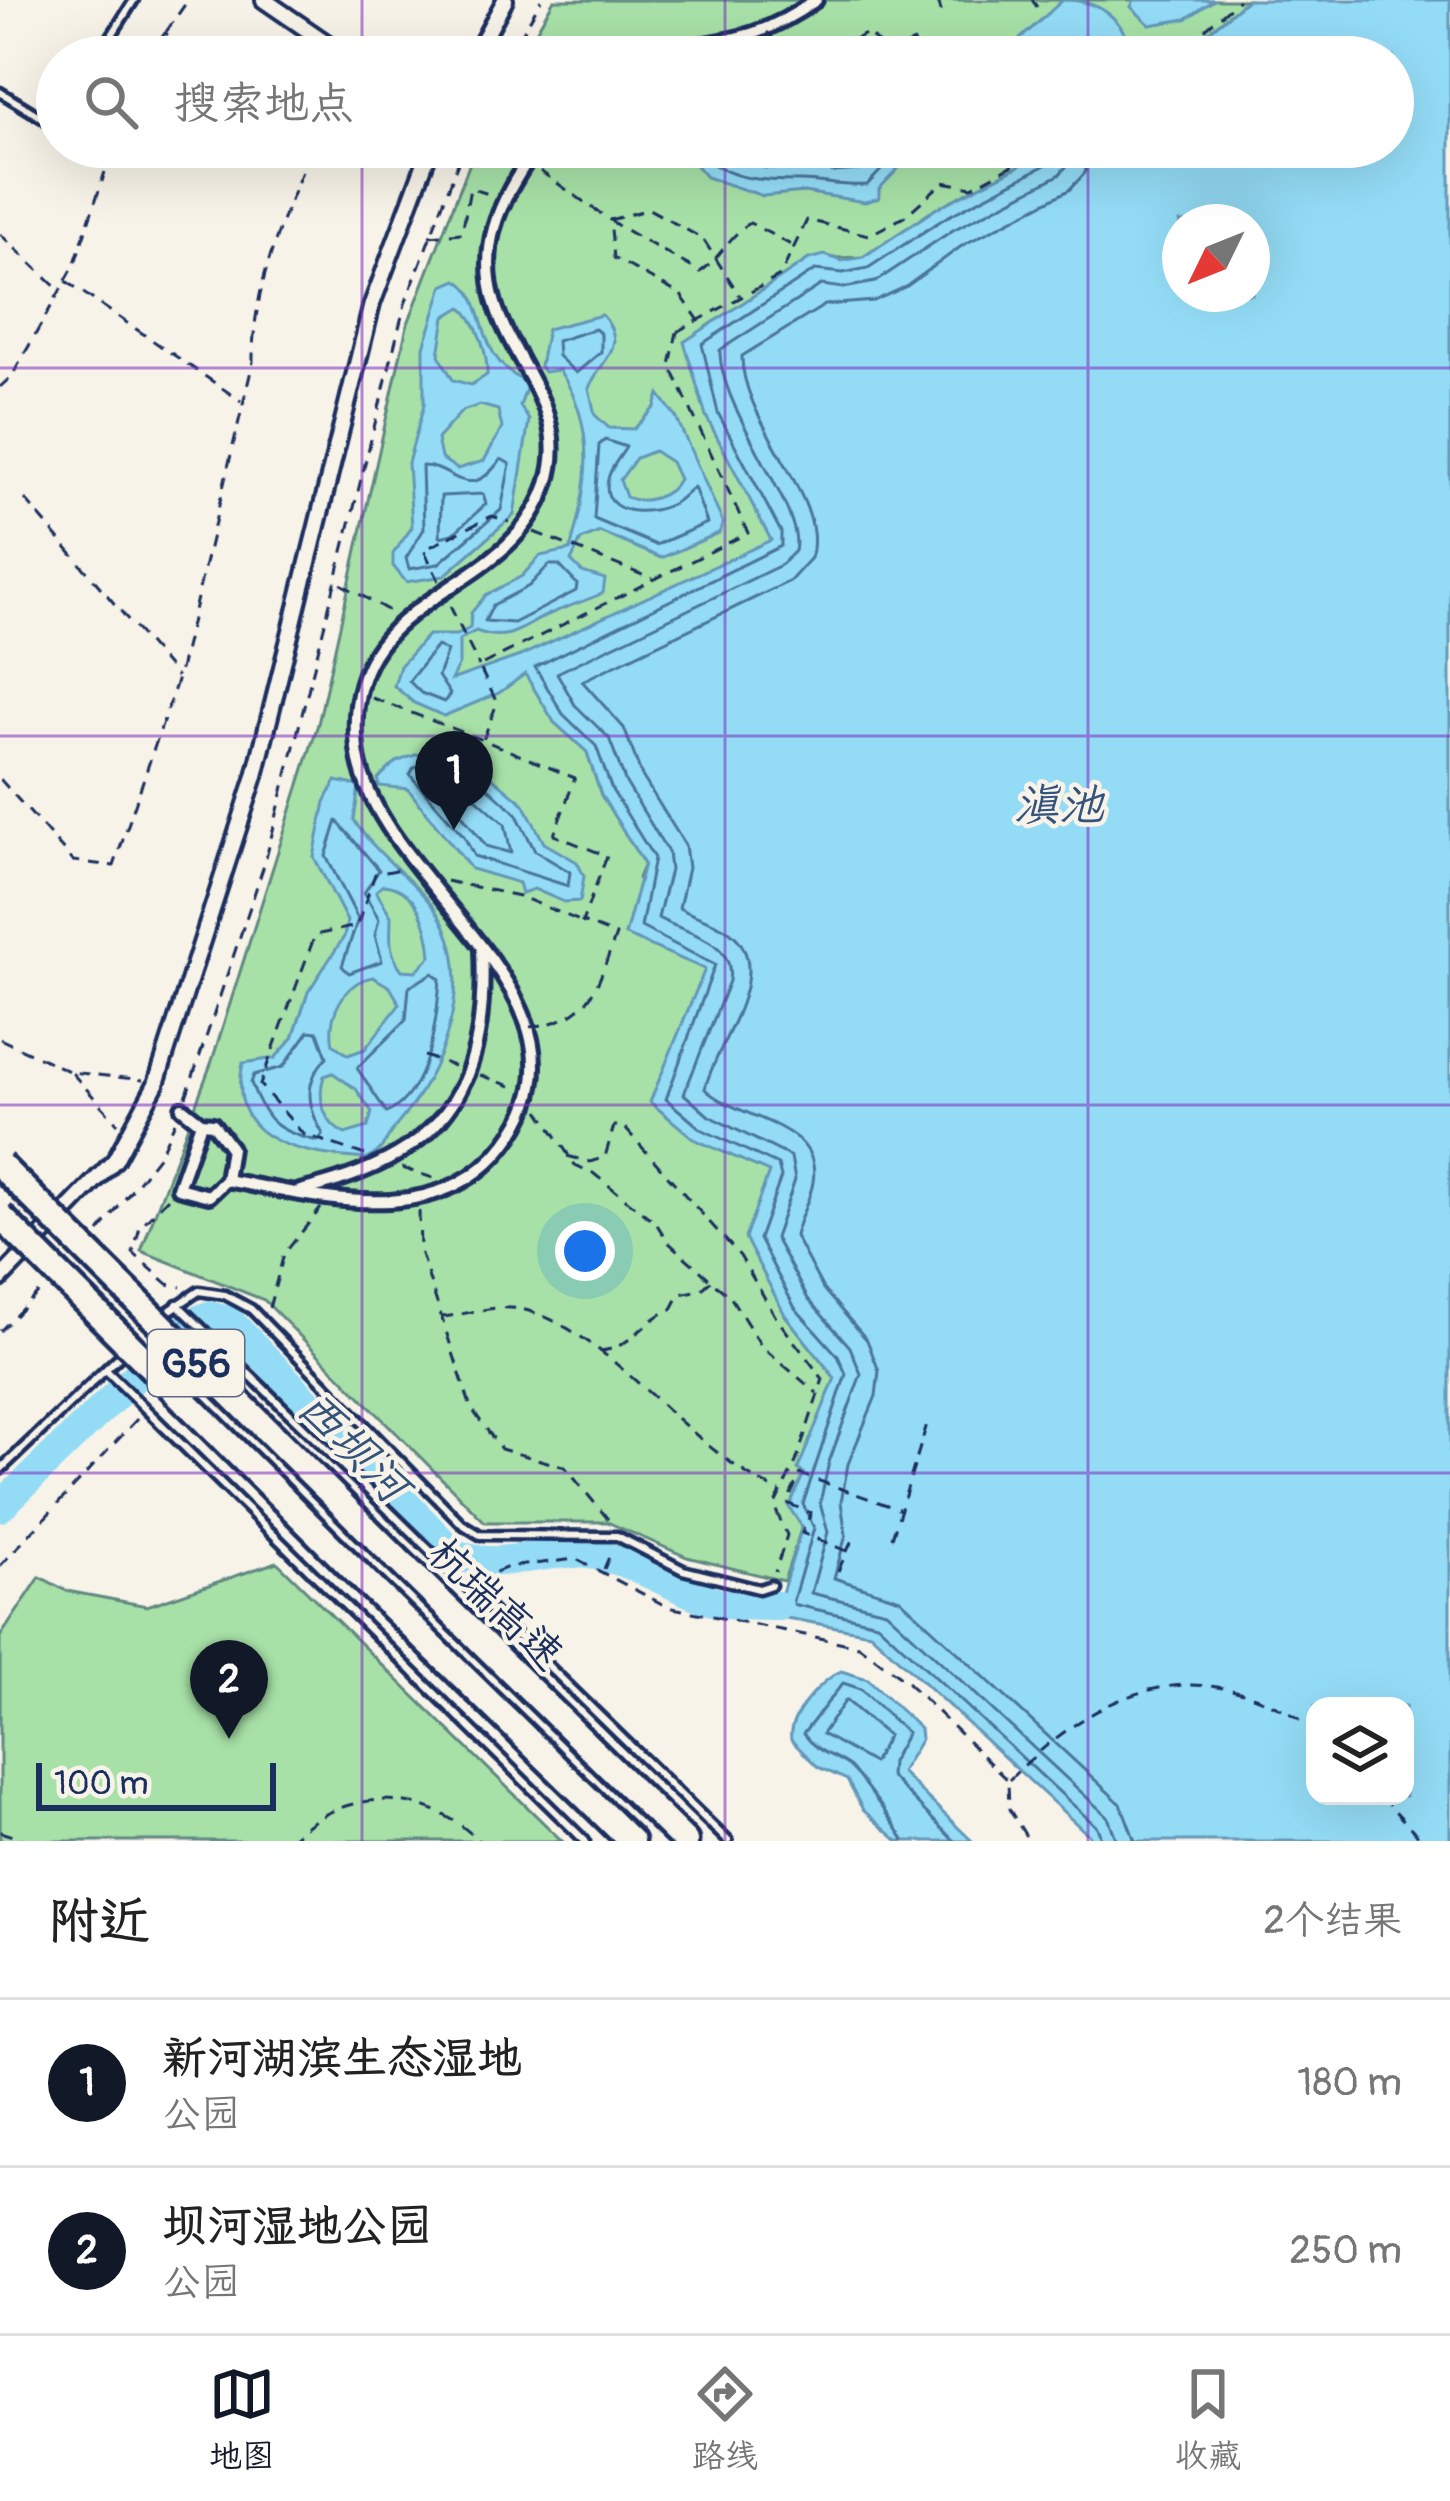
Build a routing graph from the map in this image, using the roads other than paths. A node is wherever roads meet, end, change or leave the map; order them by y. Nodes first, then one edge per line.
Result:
1 (134, 0) edge
2 (264, 0) edge
3 (505, 0) edge
4 (816, 0) edge
5 (111, 36) edge
6 (316, 36) edge
7 (485, 36) edge
8 (755, 36) edge
9 (0, 92) edge
10 (36, 113) edge
11 (423, 168) edge
12 (523, 168) edge
13 (482, 946) junction
14 (182, 1108) dead end
15 (201, 1123) junction
16 (0, 1166) edge
17 (226, 1180) junction
18 (293, 1192) junction
19 (0, 1216) edge
20 (0, 1279) edge
21 (174, 1302) junction
22 (147, 1330) dead end
23 (133, 1343) dead end
24 (106, 1370) junction
25 (0, 1470) edge
26 (771, 1585) road end
27 (585, 1841) edge
28 (631, 1841) edge
29 (685, 1841) edge
30 (728, 1841) edge

1 - 5 lane
2 - 6 street
3 - 7 street
4 - 8 street
9 - 10 lane
11 - 20 street
12 - 13 street
13 - 18 street
13 - 18 street
14 - 15 street
15 - 17 street
15 - 17 street
16 - 29 highway, 杭瑞高速 / G56, bridge
17 - 18 street
19 - 28 highway, 杭瑞高速 / G56, bridge
21 - 22 lane
21 - 26 lane
21 - 30 lane
23 - 24 lane
24 - 25 lane
24 - 27 lane

